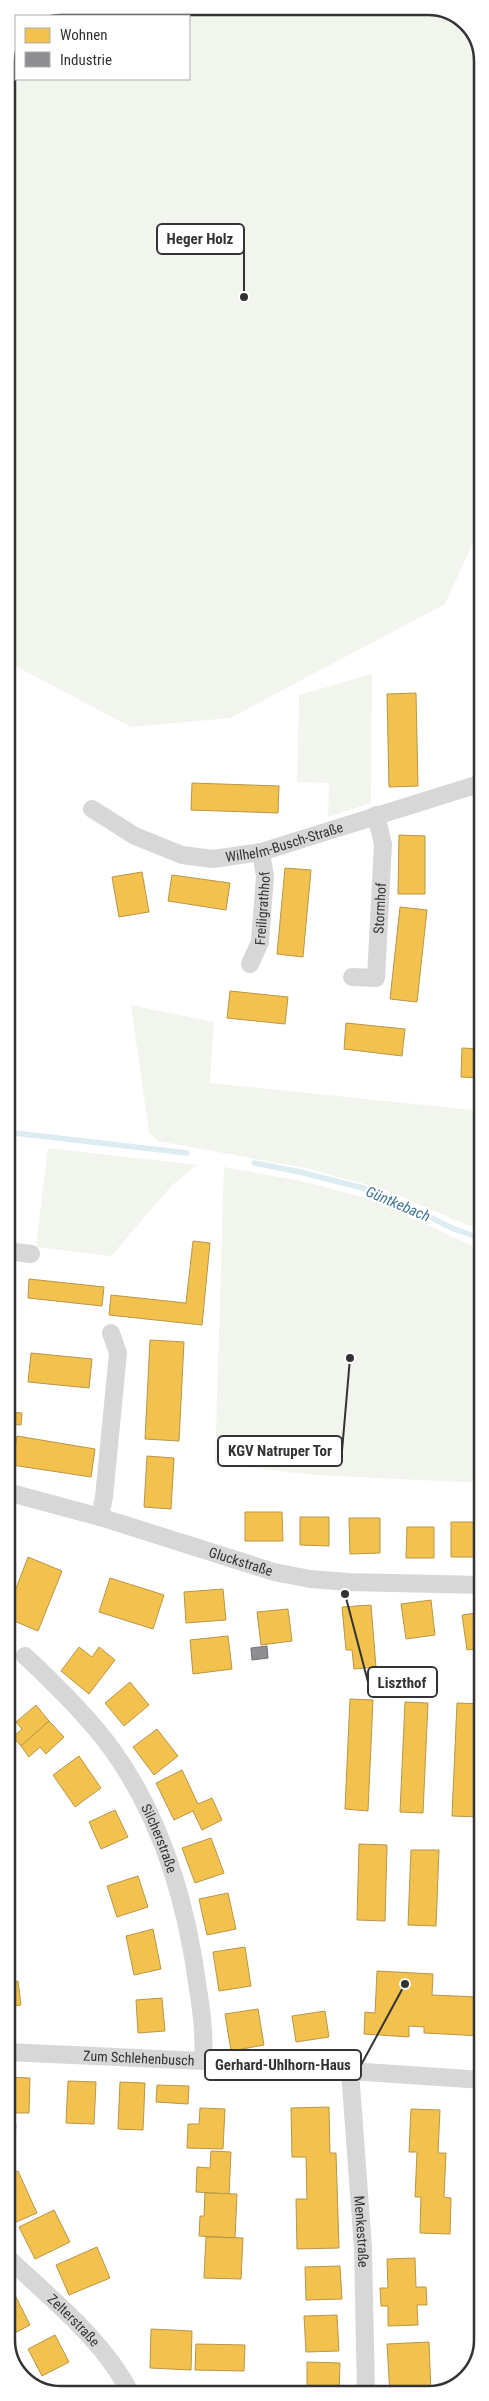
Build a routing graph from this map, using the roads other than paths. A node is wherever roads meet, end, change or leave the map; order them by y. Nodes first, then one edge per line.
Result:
1 (474, 785) edge
2 (92, 809) dead end
3 (376, 815) junction
4 (261, 852) junction
5 (250, 964) dead end
6 (352, 977) dead end
7 (15, 1253) edge
8 (31, 1254) dead end
9 (112, 1333) dead end
10 (15, 1494) edge
11 (100, 1517) junction
12 (474, 1585) edge
13 (26, 1656) dead end
14 (15, 2052) edge
15 (203, 2061) junction
16 (350, 2071) junction
17 (474, 2079) edge
18 (15, 2265) edge
19 (127, 2386) edge
20 (366, 2386) edge

1 - 3 street, Wilhelm-Busch-Straße
2 - 4 street, Wilhelm-Busch-Straße
3 - 4 street, Wilhelm-Busch-Straße
3 - 6 street, Stormhof
4 - 5 street, Freiligrathhof
7 - 8 street
9 - 11 street
10 - 11 street, Gluckstraße
11 - 12 street, Gluckstraße
13 - 15 street, Silcherstraße
14 - 15 street, Zum Schlehenbusch
15 - 16 street, Zum Schlehenbusch
16 - 17 street, Zum Schlehenbusch
16 - 20 street, Menkestraße
18 - 19 street, Zelterstraße

